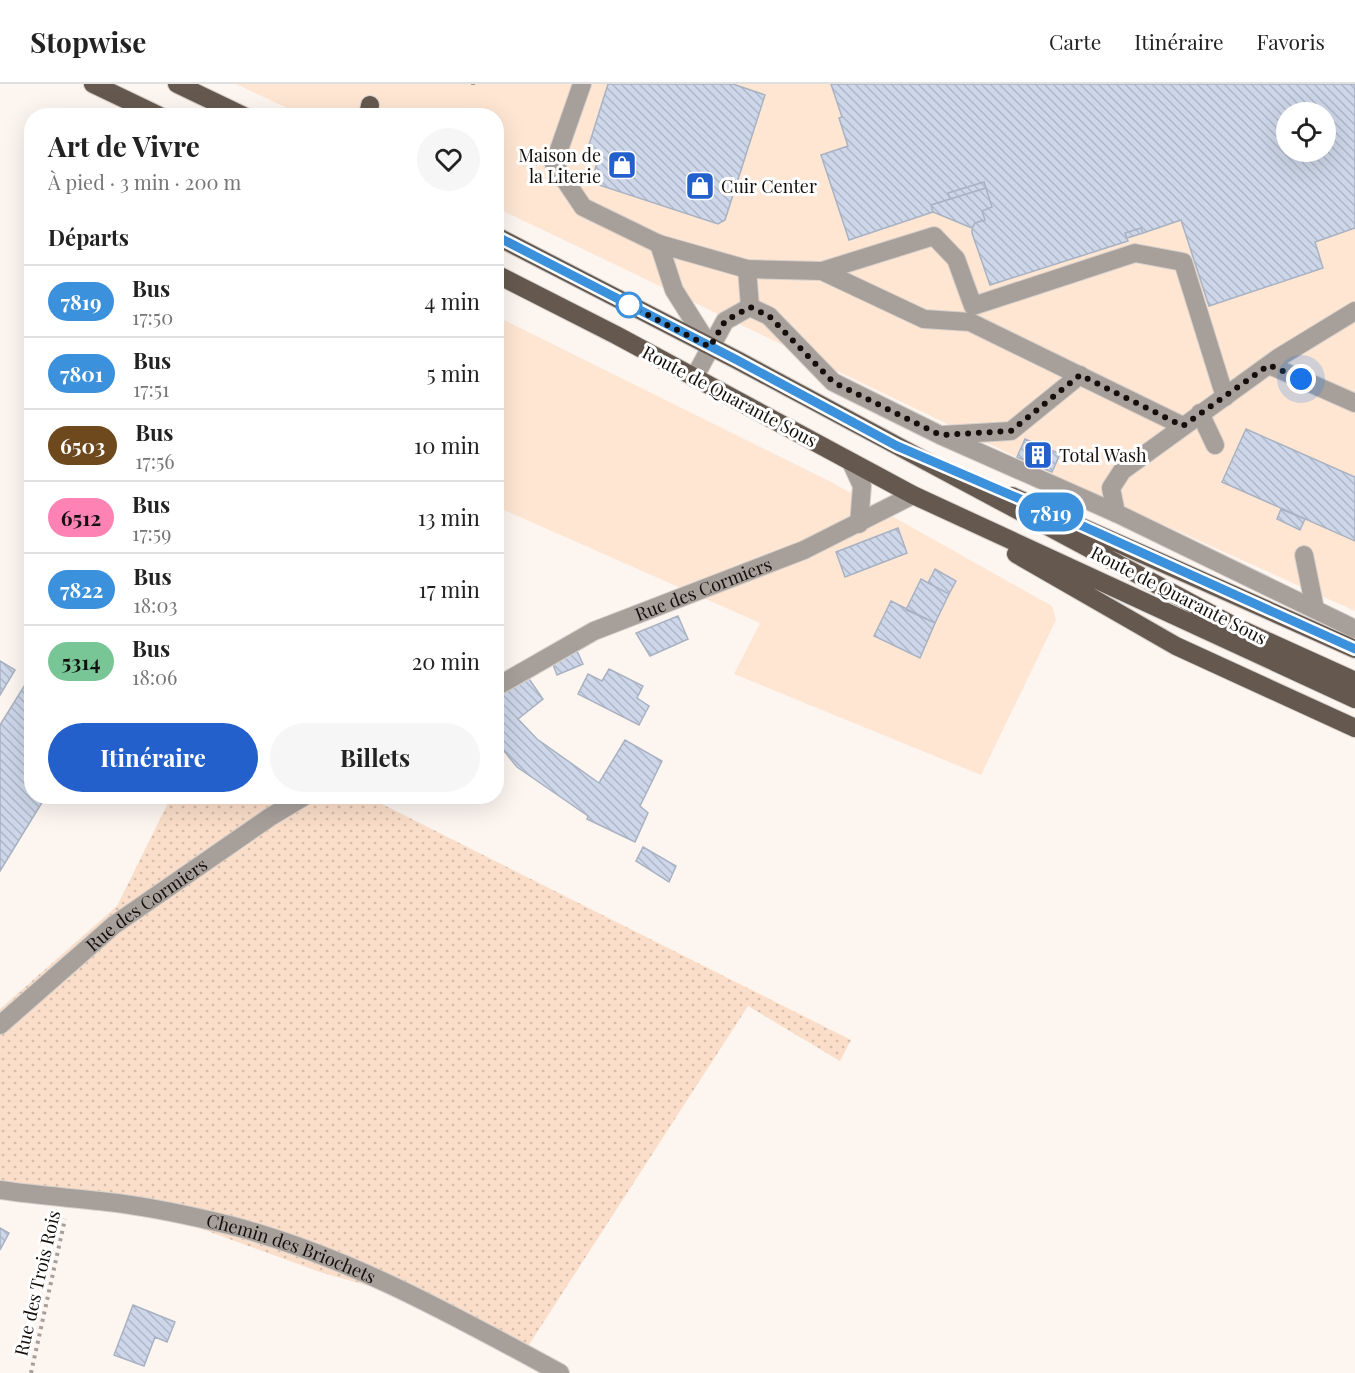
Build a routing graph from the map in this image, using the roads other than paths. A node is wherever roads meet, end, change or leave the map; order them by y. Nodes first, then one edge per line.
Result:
1 (93, 84) edge
2 (177, 84) edge
3 (582, 84) edge
4 (143, 108) edge
5 (227, 108) edge
6 (504, 240) edge
7 (659, 244) junction
8 (747, 269) junction
9 (822, 271) junction
10 (504, 278) edge
11 (750, 307) junction
12 (1355, 311) edge
13 (972, 314) junction
14 (710, 347) junction
15 (1269, 365) junction
16 (1080, 375) junction
17 (694, 378) junction
18 (1225, 397) junction
19 (1355, 403) edge
20 (1200, 413) junction
21 (1183, 426) junction
22 (940, 435) junction
23 (1215, 445) dead end
24 (897, 446) junction
25 (851, 462) junction
26 (913, 495) junction
27 (1116, 513) junction
28 (859, 524) junction
29 (1304, 555) dead end
30 (1315, 609) junction
31 (1355, 628) edge
32 (1355, 649) edge
33 (1355, 681) edge
34 (504, 682) edge
35 (1355, 699) edge
36 (1355, 728) edge
37 (292, 804) edge
38 (0, 1025) edge
39 (0, 1190) edge
40 (560, 1373) edge

1 - 4 main road
2 - 5 main road
3 - 7 street
6 - 14 main road, Route de Quarante Sous
7 - 8 street
7 - 14 street
8 - 9 street
8 - 11 street
9 - 13 street
9 - 13 street
10 - 17 main road, Route de Quarante Sous
11 - 14 street
11 - 22 street
12 - 15 street
13 - 16 street
13 - 18 street
14 - 17 street
14 - 24 main road, Route de Quarante Sous
15 - 18 street
15 - 19 street
16 - 21 street
16 - 22 street
17 - 25 main road, Route de Quarante Sous
18 - 20 street
20 - 21 street
20 - 23 street
21 - 27 street
22 - 27 street
24 - 32 main road
24 - 33 main road, Route de Quarante Sous
25 - 26 main road, Route de Quarante Sous
25 - 28 street
26 - 28 street, Rue des Cormiers
26 - 35 main road, Route de Quarante Sous
26 - 36 main road
27 - 30 street
28 - 34 street, Rue des Cormiers
29 - 30 street
30 - 31 street
37 - 38 street, Rue des Cormiers
39 - 40 street, Chemin des Briochets

